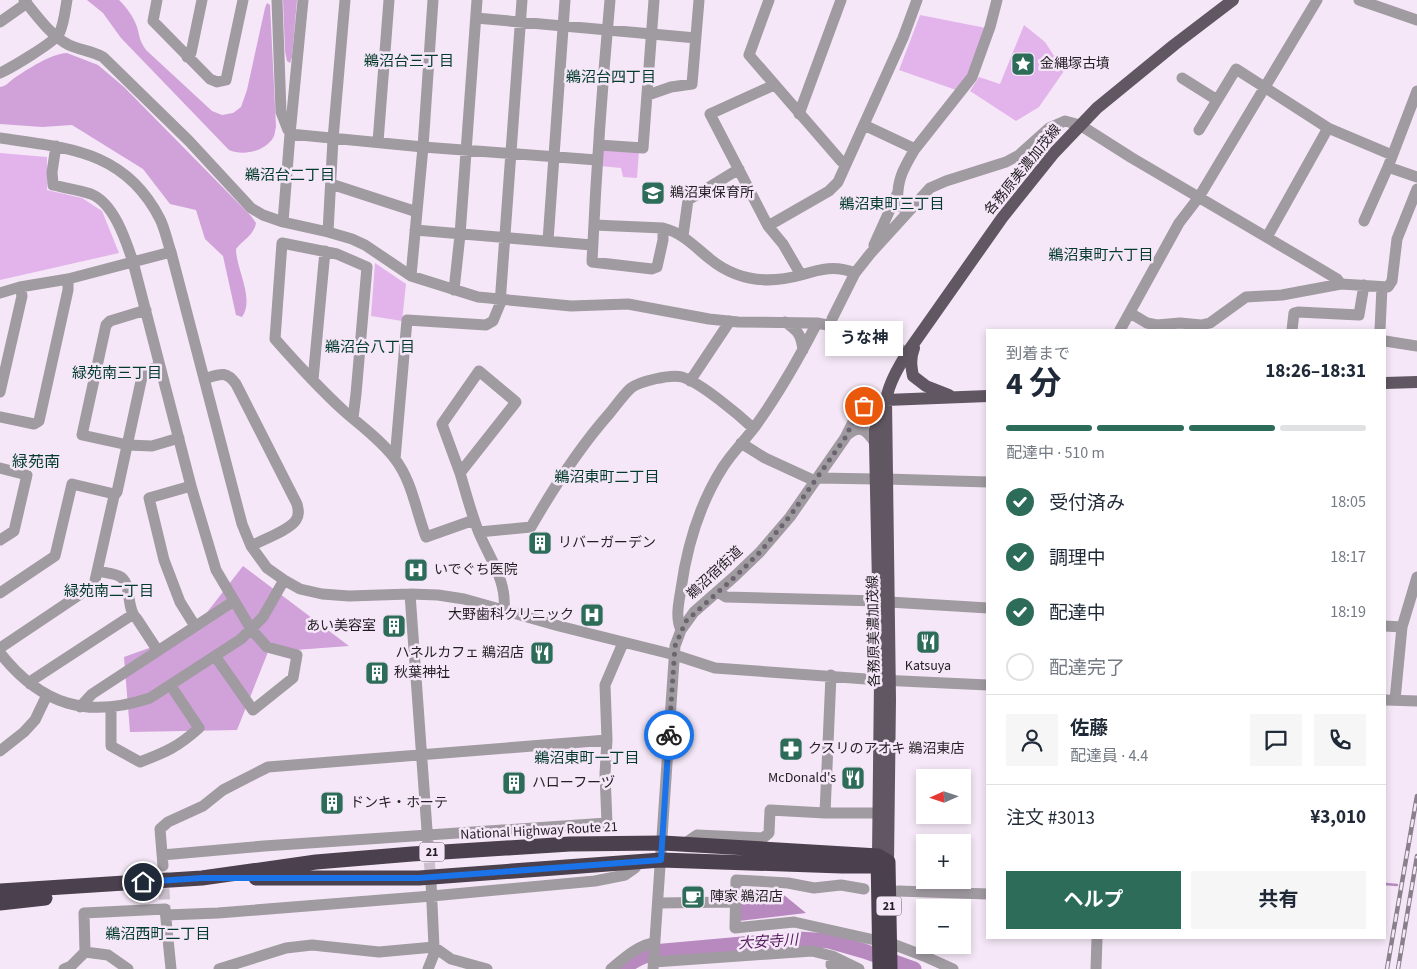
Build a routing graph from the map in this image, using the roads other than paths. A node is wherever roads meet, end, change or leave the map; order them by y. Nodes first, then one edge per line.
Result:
1 (67, 0) edge
2 (158, 0) edge
3 (202, 0) edge
4 (243, 0) edge
5 (277, 0) edge
6 (303, 0) edge
7 (345, 0) edge
8 (389, 0) edge
9 (433, 0) edge
10 (477, 0) edge
11 (522, 0) edge
12 (565, 0) edge
13 (610, 0) edge
14 (654, 0) edge
15 (699, 0) edge
16 (769, 0) edge
17 (841, 0) edge
18 (997, 0) edge
19 (1233, 0) edge
20 (1317, 0) edge
21 (1359, 0) edge
22 (913, 1) edge
23 (25, 2) edge
24 (476, 18) junction
25 (1417, 20) edge
26 (0, 22) edge
27 (520, 22) junction
28 (563, 26) junction
29 (608, 30) junction
30 (652, 34) junction
31 (57, 37) junction
32 (696, 38) junction
33 (187, 57) junction
34 (0, 73) edge
35 (1182, 78) dead end
36 (774, 85) junction
37 (1266, 87) junction
38 (1417, 91) edge
39 (648, 95) junction
40 (1218, 100) junction
41 (799, 114) junction
42 (864, 125) junction
43 (1080, 125) junction
44 (1328, 128) junction
45 (1199, 130) dead end
46 (290, 134) junction
47 (0, 138) edge
48 (334, 139) junction
49 (378, 142) junction
50 (599, 145) junction
51 (56, 146) junction
52 (423, 147) junction
53 (466, 149) junction
54 (916, 149) junction
55 (511, 153) junction
56 (1392, 155) junction
57 (554, 157) junction
58 (597, 160) junction
59 (846, 163) junction
60 (1388, 168) junction
61 (739, 169) junction
62 (1417, 177) edge
63 (331, 184) junction
64 (1417, 189) edge
65 (897, 194) junction
66 (1199, 197) junction
67 (912, 208) junction
68 (417, 212) junction
69 (1412, 215) edge
70 (1364, 221) dead end
71 (283, 222) junction
72 (594, 224) junction
73 (768, 226) junction
74 (888, 226) junction
75 (663, 228) junction
76 (415, 230) junction
77 (328, 232) junction
78 (460, 235) junction
79 (683, 236) junction
80 (1267, 237) junction
81 (504, 238) junction
82 (548, 241) junction
83 (592, 245) junction
84 (325, 251) junction
85 (171, 252) junction
86 (133, 262) junction
87 (855, 273) junction
88 (801, 275) junction
89 (412, 276) junction
90 (68, 279) junction
91 (1341, 284) junction
92 (1364, 285) junction
93 (20, 287) junction
94 (1382, 288) junction
95 (454, 290) junction
96 (0, 293) edge
97 (501, 300) junction
98 (146, 310) junction
99 (1130, 313) junction
100 (730, 321) junction
101 (785, 322) junction
102 (817, 323) junction
103 (831, 325) junction
104 (1121, 329) edge
105 (1292, 329) edge
106 (1380, 329) edge
107 (921, 332) junction
108 (1386, 341) edge
109 (1417, 346) edge
110 (803, 350) junction
111 (906, 353) junction
112 (160, 366) junction
113 (204, 379) junction
114 (313, 380) junction
115 (690, 381) junction
116 (1417, 382) edge
117 (1386, 383) edge
118 (0, 392) edge
119 (986, 396) edge
120 (953, 397) junction
121 (886, 400) junction
122 (0, 417) edge
123 (353, 418) junction
124 (753, 428) junction
125 (179, 438) junction
126 (845, 438) junction
127 (741, 443) junction
128 (875, 443) junction
129 (128, 445) junction
130 (395, 459) junction
131 (0, 468) edge
132 (460, 473) junction
133 (881, 479) junction
134 (816, 480) junction
135 (986, 482) edge
136 (191, 486) junction
137 (114, 496) junction
138 (474, 520) junction
139 (479, 532) junction
140 (0, 540) edge
141 (251, 546) junction
142 (99, 571) junction
143 (1417, 577) edge
144 (284, 580) junction
145 (718, 592) junction
146 (0, 594) edge
147 (410, 594) junction
148 (234, 601) junction
149 (884, 602) junction
150 (986, 608) edge
151 (504, 610) junction
152 (132, 615) junction
153 (195, 626) junction
154 (1386, 626) edge
155 (1402, 627) junction
156 (251, 630) junction
157 (681, 630) junction
158 (623, 643) junction
159 (0, 648) edge
160 (158, 651) junction
161 (0, 652) edge
162 (215, 656) junction
163 (675, 656) junction
164 (831, 675) junction
165 (885, 680) junction
166 (30, 684) junction
167 (986, 685) edge
168 (171, 686) junction
169 (46, 695) junction
170 (1390, 700) edge
171 (1417, 701) edge
172 (80, 707) junction
173 (111, 708) junction
174 (607, 740) junction
175 (0, 751) edge
176 (421, 755) junction
177 (878, 812) junction
178 (825, 813) junction
179 (569, 825) junction
180 (427, 839) junction
181 (663, 843) junction
182 (570, 844) junction
183 (684, 844) junction
184 (661, 860) junction
185 (882, 861) junction
186 (639, 862) junction
187 (842, 866) junction
188 (202, 878) junction
189 (143, 882) junction
190 (431, 882) tunnel mouth
191 (864, 889) dead end
192 (0, 891) edge
193 (898, 891) dead end
194 (986, 894) edge
195 (432, 896) junction
196 (736, 902) junction
197 (0, 903) edge
198 (659, 903) junction
199 (166, 915) junction
200 (1097, 939) edge
201 (883, 942) junction
202 (655, 944) junction
203 (434, 947) junction
204 (85, 952) junction
205 (654, 963) edge
206 (833, 965) edge
207 (236, 967) edge
208 (467, 967) edge
209 (64, 969) edge
210 (128, 969) edge
211 (171, 969) edge
212 (219, 969) edge
213 (428, 969) edge
214 (487, 969) edge
215 (611, 969) edge
216 (859, 969) edge
217 (880, 969) edge
218 (890, 969) edge
219 (953, 969) edge
220 (1096, 969) edge

1 - 31 street
2 - 33 street
3 - 33 street
4 - 33 street
5 - 46 street
6 - 46 street
7 - 48 street
8 - 49 street
9 - 52 street
10 - 24 street
11 - 27 street
12 - 28 street
13 - 29 street
14 - 30 street
15 - 32 street
16 - 36 street
17 - 41 street
18 - 54 street
19 - 43 main road, 各務原美濃加茂線
20 - 37 street
21 - 25 street
22 - 42 street
23 - 26 street
23 - 31 street
24 - 27 street
24 - 53 street
27 - 28 street
27 - 55 street
28 - 29 street
28 - 57 street
29 - 30 street
29 - 50 street
30 - 32 street
30 - 39 street
31 - 34 street
31 - 71 street
32 - 39 street
35 - 40 street
36 - 41 street
36 - 61 street
37 - 40 street
37 - 44 street
37 - 66 street
38 - 56 street
39 - 50 street
40 - 45 street
41 - 59 street
42 - 54 street
42 - 59 street
43 - 66 street
43 - 67 street
43 - 107 main road, 各務原美濃加茂線
44 - 56 street
44 - 80 street
46 - 48 street
46 - 71 street
47 - 51 street
48 - 49 street
48 - 63 street
49 - 52 street
50 - 58 street
51 - 85 street
51 - 86 street
52 - 53 street
52 - 68 street
53 - 55 street
53 - 78 street
54 - 65 street
55 - 57 street
55 - 81 street
56 - 60 street
57 - 58 street
57 - 82 street
58 - 72 street
59 - 73 street
60 - 62 street
60 - 70 street
61 - 73 street
61 - 79 street
63 - 68 street
63 - 77 street
64 - 69 street
65 - 67 street
65 - 74 street
66 - 80 street
66 - 99 street
67 - 74 street
68 - 76 street
69 - 94 street
71 - 77 street
72 - 75 street
72 - 83 street
73 - 88 street
74 - 87 street
75 - 79 street
75 - 83 street
76 - 78 street
76 - 89 street
77 - 89 street
78 - 81 street
78 - 95 street
79 - 88 street
80 - 91 street
81 - 82 street
81 - 97 street
82 - 83 street
84 - 114 street
84 - 114 street
84 - 123 street
85 - 86 street
85 - 113 street
86 - 90 street
86 - 98 street
87 - 88 street
87 - 103 street
89 - 95 street
90 - 93 street
90 - 122 street
91 - 92 street
91 - 99 street
92 - 94 street
92 - 105 street
93 - 96 street
93 - 118 street
94 - 106 street
95 - 97 street
97 - 100 street
97 - 130 street
98 - 112 street
98 - 129 street
99 - 104 street
100 - 101 street
100 - 115 street
101 - 102 street
101 - 110 street
102 - 103 street
102 - 110 street
103 - 111 street
107 - 111 main road, 各務原美濃加茂線
107 - 120 main road
108 - 109 street
110 - 124 street
111 - 121 main road, 各務原美濃加茂線
112 - 125 street
112 - 129 street
113 - 141 street
113 - 141 street
114 - 123 street
115 - 124 street
115 - 139 street
116 - 117 main road
119 - 120 main road
120 - 121 main road
121 - 126 street, 鵜沼宿街道
121 - 128 main road, 各務原美濃加茂線
121 - 133 main road, 各務原美濃加茂線
123 - 130 street
124 - 127 street
125 - 129 street
125 - 136 street
126 - 128 street
126 - 134 street, 鵜沼宿街道
127 - 134 street
127 - 157 street
128 - 133 main road, 各務原美濃加茂線
129 - 137 street
130 - 138 street
131 - 140 street
132 - 132 street
132 - 138 street
133 - 134 street
133 - 135 street
133 - 149 main road, 各務原美濃加茂線
134 - 145 street, 鵜沼宿街道
136 - 148 street
136 - 153 street
137 - 142 street
137 - 146 street
138 - 139 street
139 - 151 street
141 - 144 street
142 - 152 street
142 - 159 street
143 - 155 street
144 - 147 street
144 - 156 street
145 - 149 street
145 - 157 street, 鵜沼宿街道
147 - 151 street
147 - 176 street
148 - 153 street
148 - 156 street
149 - 150 street
149 - 165 main road, 各務原美濃加茂線
151 - 158 street
152 - 160 street
152 - 166 street
153 - 160 street
154 - 155 street
155 - 170 street
156 - 162 street
156 - 162 street
157 - 163 street, 鵜沼宿街道
158 - 163 street
158 - 174 street
160 - 172 street
161 - 166 street
162 - 168 street
163 - 164 street
163 - 181 street, 鵜沼宿街道
164 - 165 street
164 - 178 street
165 - 167 street
165 - 177 main road, 各務原美濃加茂線
165 - 185 main road, 各務原美濃加茂線
166 - 169 street
168 - 173 street
168 - 173 street
169 - 172 street
169 - 175 street
170 - 171 street
172 - 173 street
174 - 176 street
174 - 179 street
176 - 180 street
176 - 180 street
177 - 178 street
177 - 185 main road, 各務原美濃加茂線
178 - 183 street
179 - 180 street
179 - 182 street
181 - 182 highway, National Highway Route 21 / 21
181 - 183 highway, National Highway Route 21 / 21
181 - 184 street, 鵜沼宿街道
182 - 188 highway, National Highway Route 21 / 21
183 - 185 highway, National Highway Route 21 / 21
184 - 186 highway, National Highway Route 21 / 21
184 - 187 highway, National Highway Route 21 / 21
184 - 198 street, 鵜沼宿街道
185 - 187 highway, National Highway Route 21 / 21
185 - 201 highway, 21
186 - 188 highway, National Highway Route 21 / 21
186 - 195 street
187 - 201 highway
188 - 189 highway, National Highway Route 21 / 21
189 - 192 highway, National Highway Route 21 / 21
189 - 197 highway, 21
190 - 195 street
191 - 196 street
193 - 194 street
195 - 199 street
195 - 203 street
196 - 198 street
196 - 201 street
198 - 202 street, 鵜沼宿街道
199 - 204 street
199 - 211 street
200 - 220 street
201 - 217 highway, 21
201 - 218 highway, 21
201 - 219 street
202 - 205 street, 鵜沼宿街道
202 - 215 street
203 - 207 street
203 - 208 street
203 - 213 street
204 - 209 street
204 - 210 street
205 - 206 street
206 - 216 street
207 - 212 street
208 - 214 street

